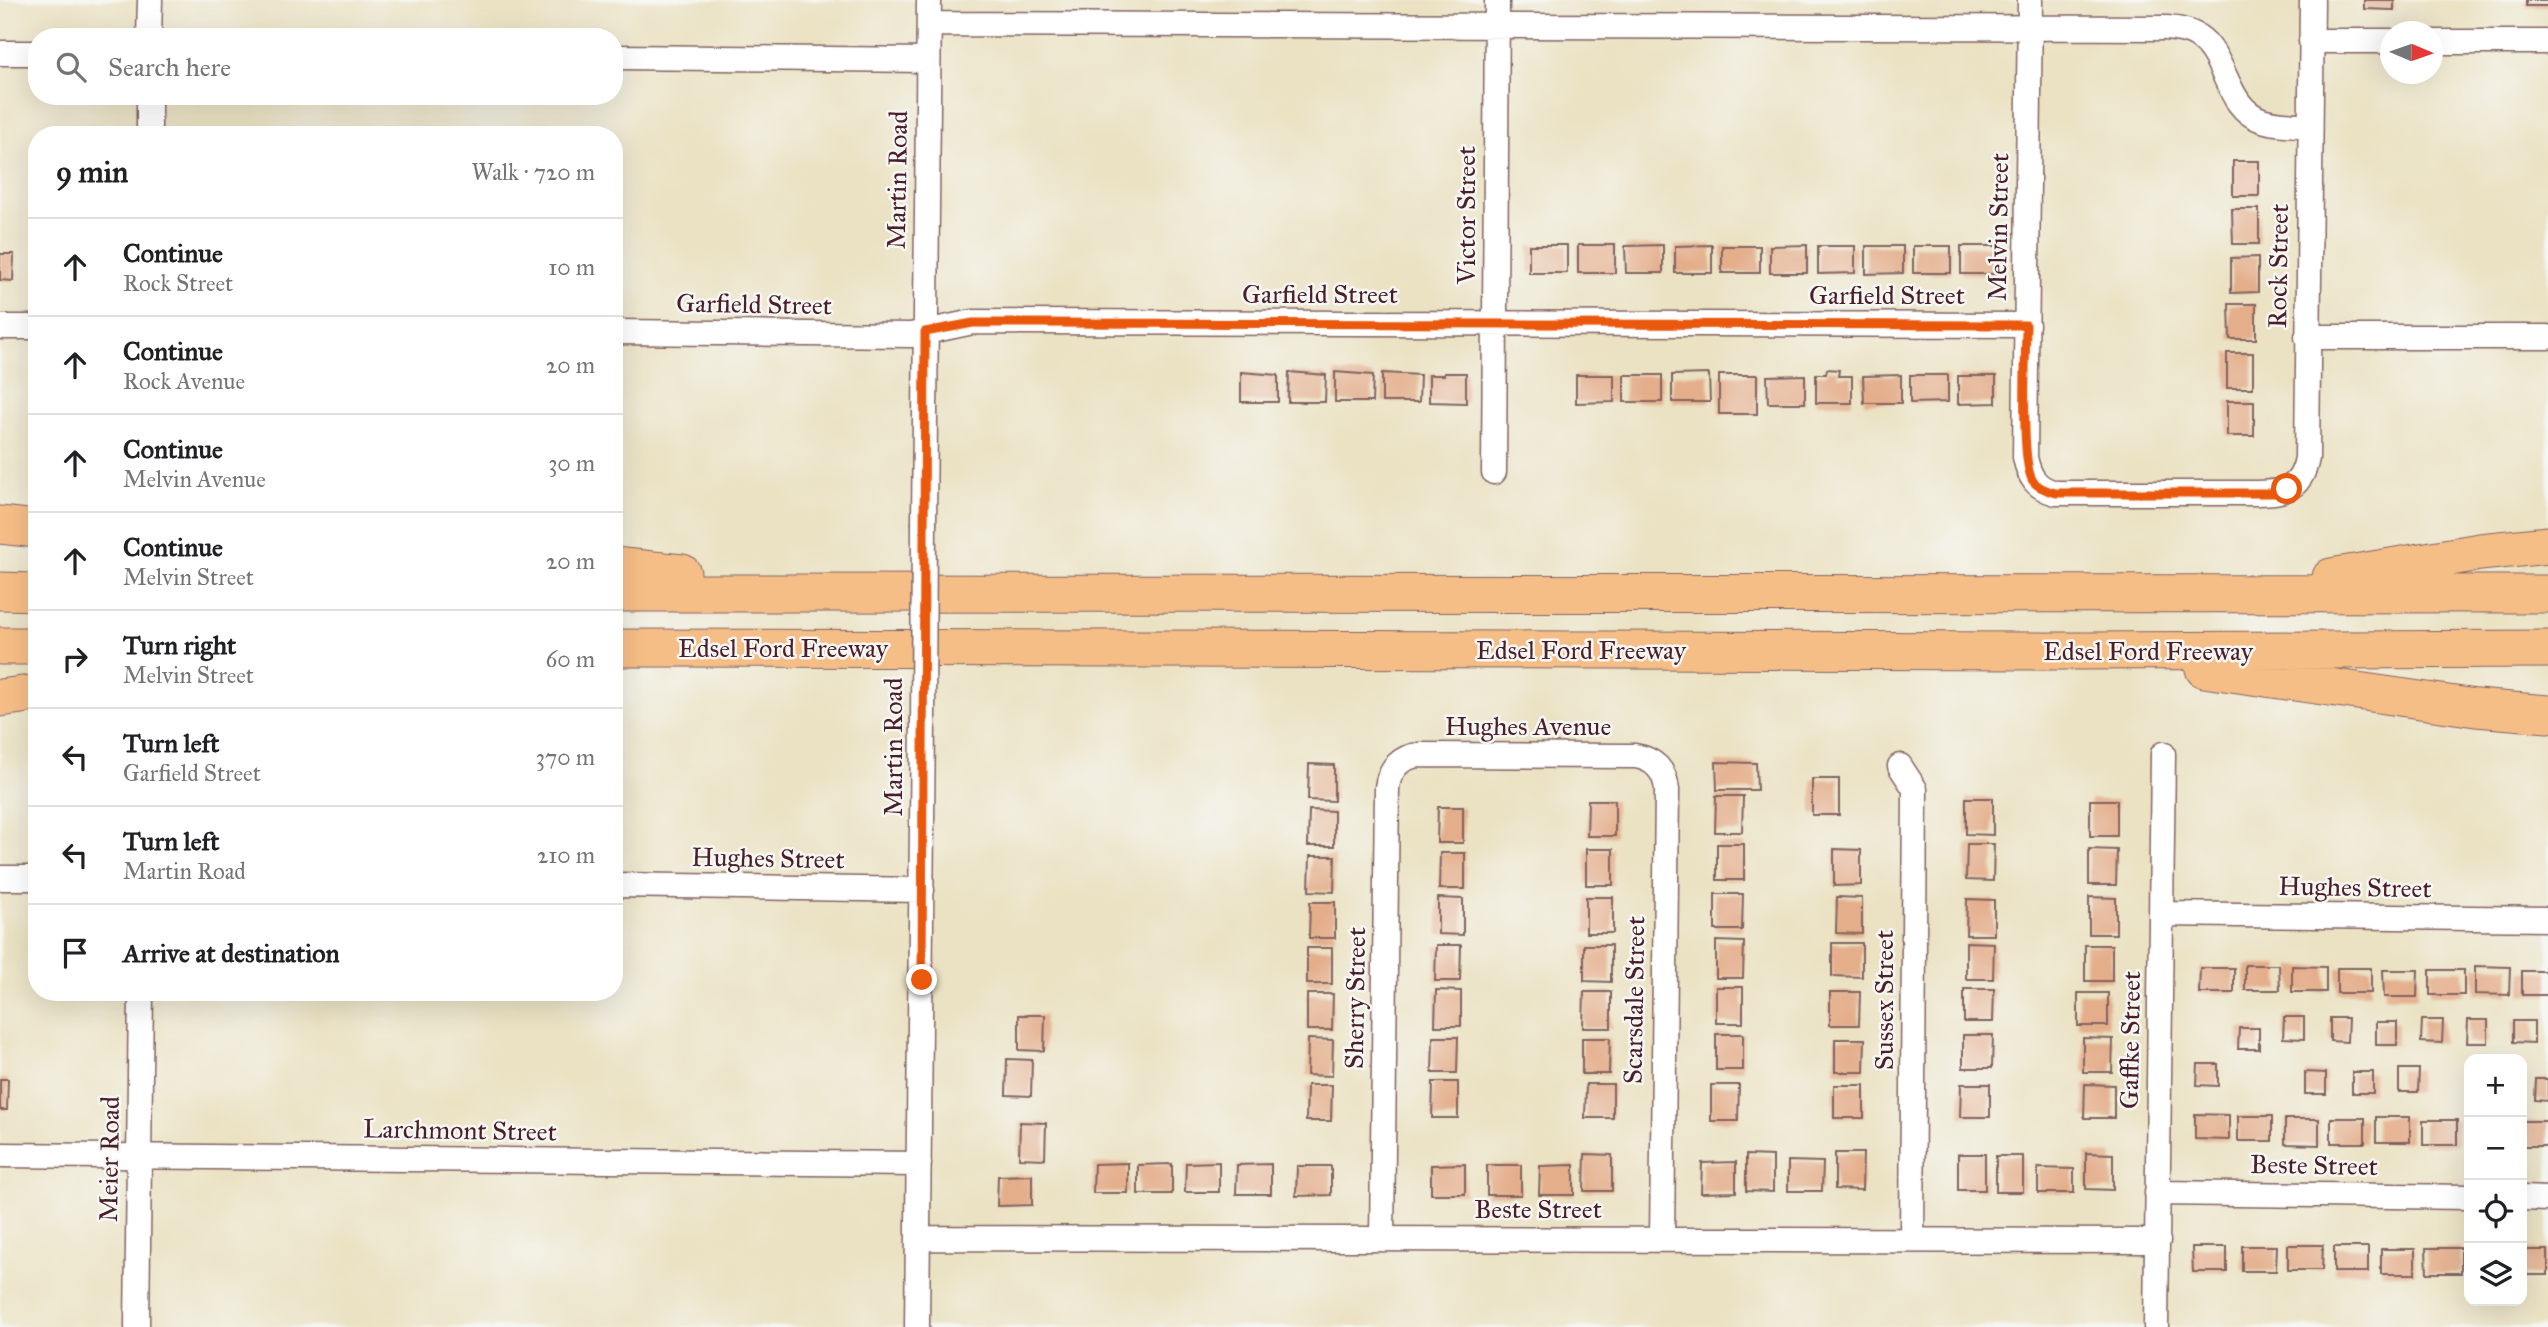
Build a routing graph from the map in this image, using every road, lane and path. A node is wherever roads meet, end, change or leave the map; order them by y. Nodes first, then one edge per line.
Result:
1 (150, 0) edge
2 (1497, 0) edge
3 (2030, 0) edge
4 (2312, 0) edge
5 (929, 12) edge
6 (1497, 27) junction
7 (149, 28) edge
8 (2030, 28) junction
9 (2311, 41) junction
10 (2380, 41) edge
11 (2443, 41) edge
12 (2548, 42) edge
13 (0, 53) edge
14 (28, 53) edge
15 (623, 57) edge
16 (928, 60) junction
17 (149, 105) edge
18 (149, 126) edge
19 (2310, 126) junction
20 (1495, 324) junction
21 (2026, 325) junction
22 (0, 327) edge
23 (28, 327) edge
24 (623, 332) edge
25 (925, 332) junction
26 (2307, 337) junction
27 (2548, 337) edge
28 (1494, 472) dead end
29 (2186, 492) joint
30 (0, 525) edge
31 (28, 528) edge
32 (2548, 545) edge
33 (623, 567) edge
34 (0, 592) edge
35 (28, 592) edge
36 (623, 593) edge
37 (846, 594) junction
38 (2548, 594) edge
39 (2220, 595) junction
40 (0, 646) edge
41 (28, 646) edge
42 (623, 648) edge
43 (2548, 649) edge
44 (2078, 651) junction
45 (28, 694) edge
46 (0, 698) edge
47 (2548, 714) edge
48 (2163, 754) dead end
49 (1399, 761) joint
50 (1656, 765) joint
51 (1900, 766) dead end
52 (0, 878) edge
53 (28, 878) edge
54 (623, 885) edge
55 (922, 890) junction
56 (2162, 914) junction
57 (2548, 919) edge
58 (141, 1001) edge
59 (0, 1155) edge
60 (139, 1156) junction
61 (919, 1164) junction
62 (2158, 1193) junction
63 (2464, 1197) edge
64 (2527, 1198) edge
65 (2548, 1199) edge
66 (918, 1238) junction
67 (1382, 1238) junction
68 (1661, 1239) junction
69 (1912, 1240) junction
70 (2158, 1241) junction
71 (137, 1327) edge
72 (917, 1327) edge
73 (2156, 1327) edge

1 - 7 street
2 - 6 street, Victor Street
3 - 8 street, Melvin Street
4 - 9 street, Rock Street
5 - 6 street
5 - 16 street, Martin Road
6 - 8 street
6 - 20 street, Victor Street
8 - 19 street
8 - 21 street, Melvin Street
9 - 10 street
9 - 19 street, Rock Street
11 - 12 street
13 - 14 street
15 - 16 street
16 - 25 street, Martin Road
17 - 18 street
19 - 26 street, Rock Street
20 - 21 street, Garfield Street
20 - 25 street, Garfield Street
20 - 28 street, Victor Street
21 - 29 street, Melvin Street
22 - 23 street
24 - 25 street, Garfield Street
25 - 55 street, Martin Road, bridge
26 - 27 street
26 - 29 street, Rock Street
30 - 31 highway
32 - 39 highway
33 - 37 highway
34 - 35 highway
36 - 37 highway, Edsel Ford Freeway
37 - 39 highway, Edsel Ford Freeway
38 - 39 highway, Edsel Ford Freeway
40 - 41 highway
42 - 44 highway, Edsel Ford Freeway
43 - 44 highway, Edsel Ford Freeway
44 - 47 highway
45 - 46 highway
48 - 56 street, Gaffke Street
49 - 50 street, Hughes Avenue
49 - 67 street, Sherry Street
50 - 68 street, Scarsdale Street
51 - 69 street, Sussex Street
52 - 53 street
54 - 55 street, Hughes Street
55 - 61 street, Martin Road
56 - 57 street, Hughes Street
56 - 62 street, Gaffke Street
58 - 60 street, Meier Road
59 - 60 street, Larchmont Street
60 - 61 street, Larchmont Street
60 - 71 street, Meier Road
61 - 66 street, Martin Road
62 - 63 street, Beste Street
62 - 70 street, Gaffke Street
64 - 65 street
66 - 67 street, Beste Street
66 - 72 street, Martin Road
67 - 68 street, Beste Street
68 - 69 street, Beste Street
69 - 70 street, Beste Street
70 - 73 street, Gaffke Street

